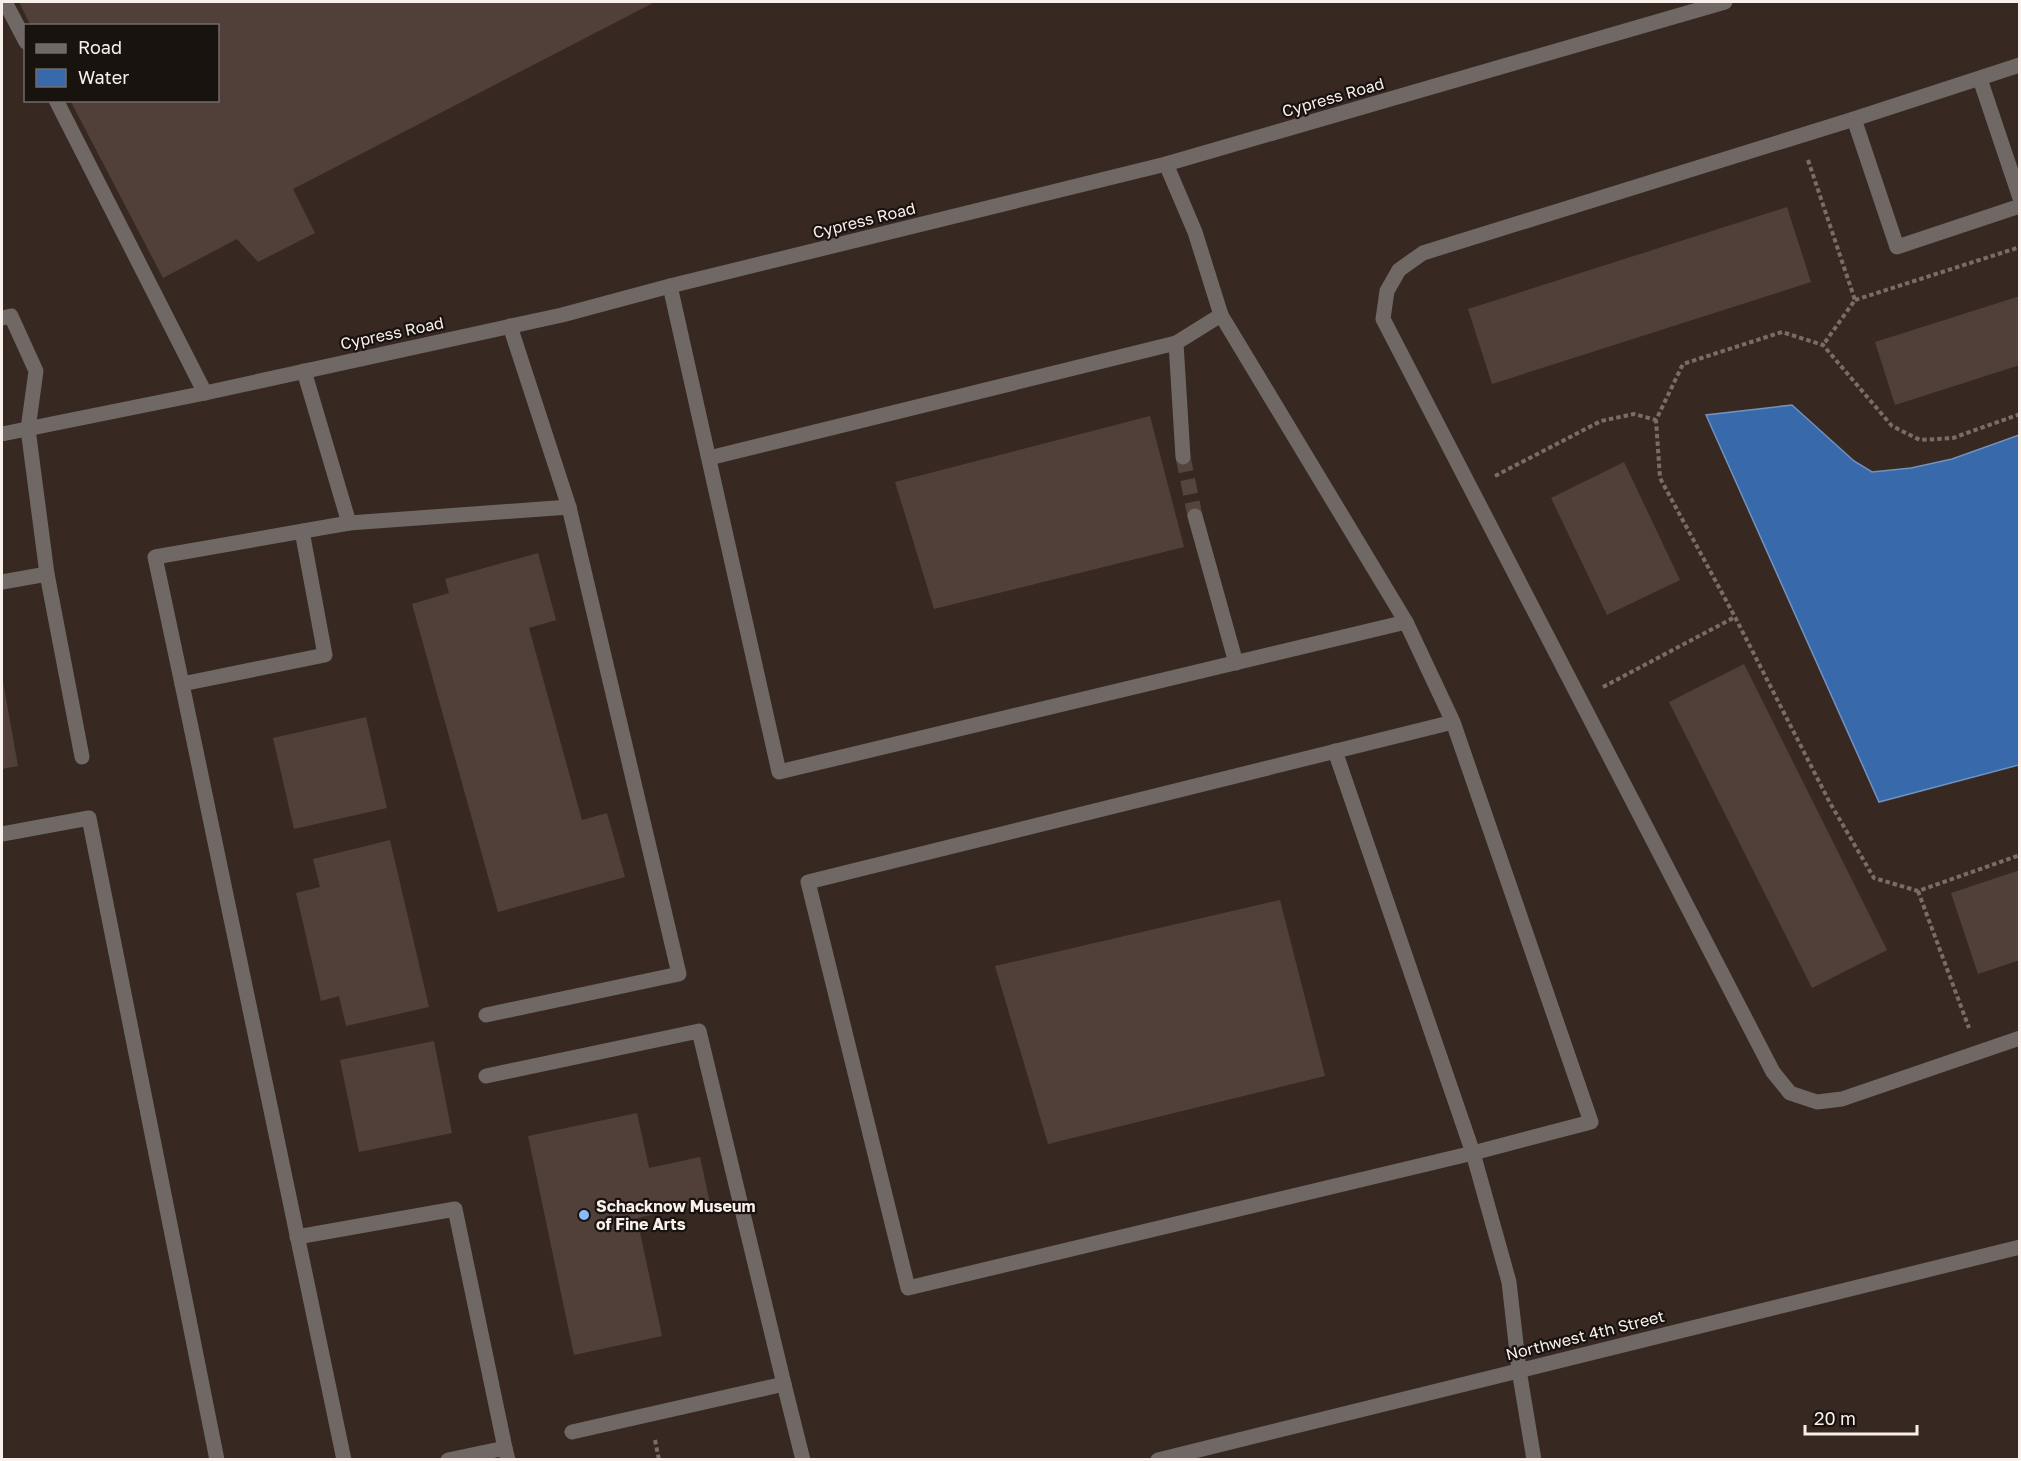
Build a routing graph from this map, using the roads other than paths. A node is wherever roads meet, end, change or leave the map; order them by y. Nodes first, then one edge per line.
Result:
1 (5, 2) edge
2 (1725, 2) edge
3 (24, 38) edge
4 (2019, 65) edge
5 (1980, 79) junction
6 (57, 102) edge
7 (1854, 119) junction
8 (1166, 164) junction
9 (2019, 198) edge
10 (2019, 206) edge
11 (670, 286) junction
12 (5, 314) edge
13 (1221, 315) junction
14 (510, 326) junction
15 (1176, 343) junction
16 (304, 371) junction
17 (205, 393) junction
18 (28, 429) junction
19 (2, 434) edge
20 (1183, 457) tunnel mouth
21 (709, 458) junction
22 (569, 507) junction
23 (1196, 516) tunnel mouth
24 (349, 523) junction
25 (302, 531) junction
26 (47, 574) junction
27 (2, 582) edge
28 (1406, 622) junction
29 (1236, 663) junction
30 (182, 684) junction
31 (1453, 722) junction
32 (1335, 751) junction
33 (82, 757) dead end
34 (2, 834) edge
35 (486, 1015) dead end
36 (2019, 1038) edge
37 (486, 1076) dead end
38 (1473, 1153) junction
39 (297, 1237) junction
40 (2019, 1247) edge
41 (1519, 1370) junction
42 (784, 1384) junction
43 (572, 1432) dead end
44 (506, 1454) edge
45 (217, 1460) edge
46 (344, 1460) edge
47 (448, 1460) edge
48 (803, 1460) edge
49 (1158, 1460) edge
50 (1534, 1460) edge

1 - 3 street
2 - 8 street, Cypress Road
4 - 5 street
5 - 7 street
5 - 9 street
6 - 17 street
7 - 10 street
7 - 36 street
8 - 11 street, Cypress Road
8 - 13 street
11 - 14 street, Cypress Road
11 - 21 street
12 - 18 street
13 - 15 street
13 - 28 street
14 - 16 street, Cypress Road
14 - 22 street
15 - 20 street
15 - 21 street
16 - 17 street, Cypress Road
16 - 24 street
17 - 18 street, Cypress Road
18 - 19 street, Cypress Road
18 - 26 street
21 - 29 street
22 - 24 street
22 - 35 street
23 - 29 street
24 - 25 street
25 - 30 street
25 - 30 street
26 - 27 street
26 - 33 street
28 - 29 street
28 - 31 street
30 - 39 street
31 - 32 street
31 - 38 street
32 - 38 street
32 - 38 street
34 - 45 street
37 - 42 street
38 - 41 street
39 - 44 street
39 - 46 street
40 - 41 street, Northwest 4th Street
41 - 49 street, Northwest 4th Street
41 - 50 street
42 - 43 street
42 - 48 street
44 - 47 street

